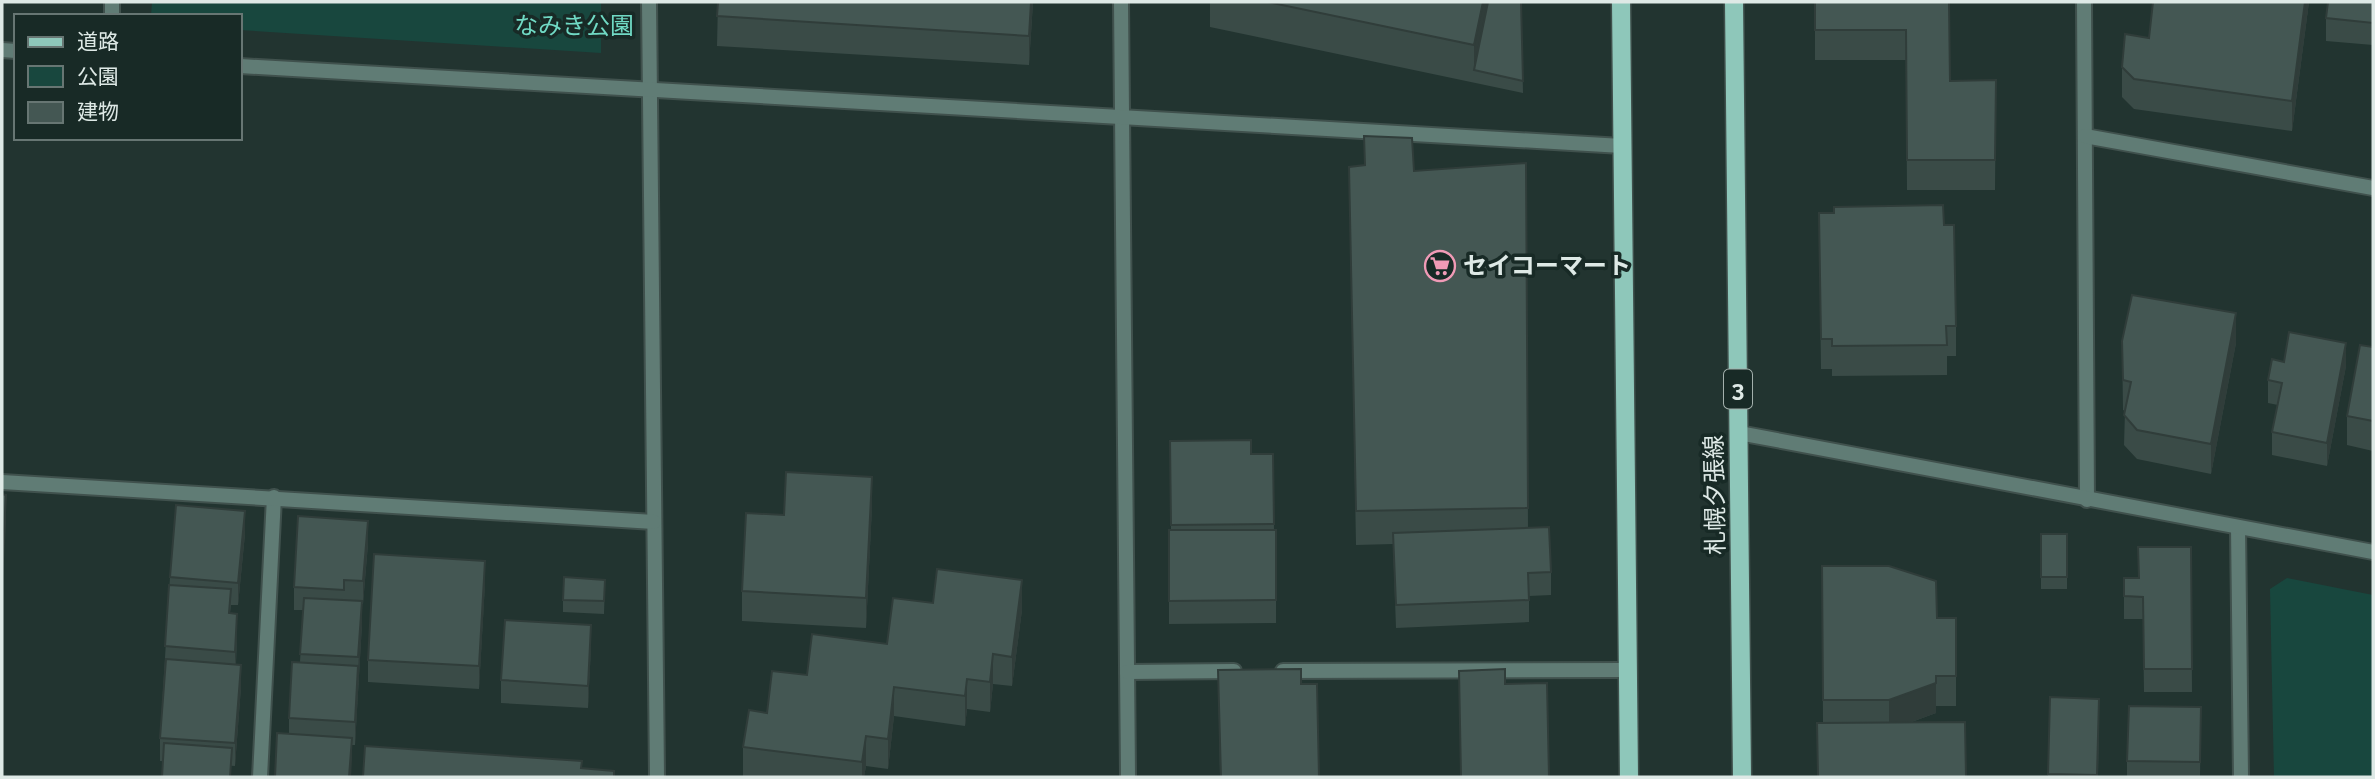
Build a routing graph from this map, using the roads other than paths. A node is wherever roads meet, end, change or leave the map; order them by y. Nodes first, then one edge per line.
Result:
1 (649, 2) edge
2 (1121, 2) edge
3 (1621, 2) edge
4 (1734, 2) edge
5 (2084, 2) edge
6 (242, 66) edge
7 (650, 89) junction
8 (1122, 118) junction
9 (2085, 136) junction
10 (1622, 146) junction
11 (2373, 188) edge
12 (1739, 432) junction
13 (2, 482) edge
14 (274, 497) junction
15 (2087, 499) junction
16 (654, 522) junction
17 (2238, 527) junction
18 (2373, 552) edge
19 (1628, 670) junction
20 (1127, 672) junction
21 (260, 777) edge
22 (657, 777) edge
23 (1128, 777) edge
24 (1629, 777) edge
25 (1742, 777) edge
26 (2241, 777) edge

1 - 7 street
2 - 8 street
3 - 10 main road
4 - 12 main road, 札幌夕張線 / 3
5 - 9 street
6 - 7 street
7 - 8 street
7 - 16 street
8 - 10 street
8 - 20 street
9 - 11 street
9 - 15 street
10 - 19 main road
12 - 15 street
12 - 25 main road, 札幌夕張線 / 3
13 - 14 street
14 - 16 street
14 - 21 street
15 - 17 street
16 - 22 street
17 - 18 street
17 - 26 street
19 - 20 street
19 - 24 main road
20 - 23 street

